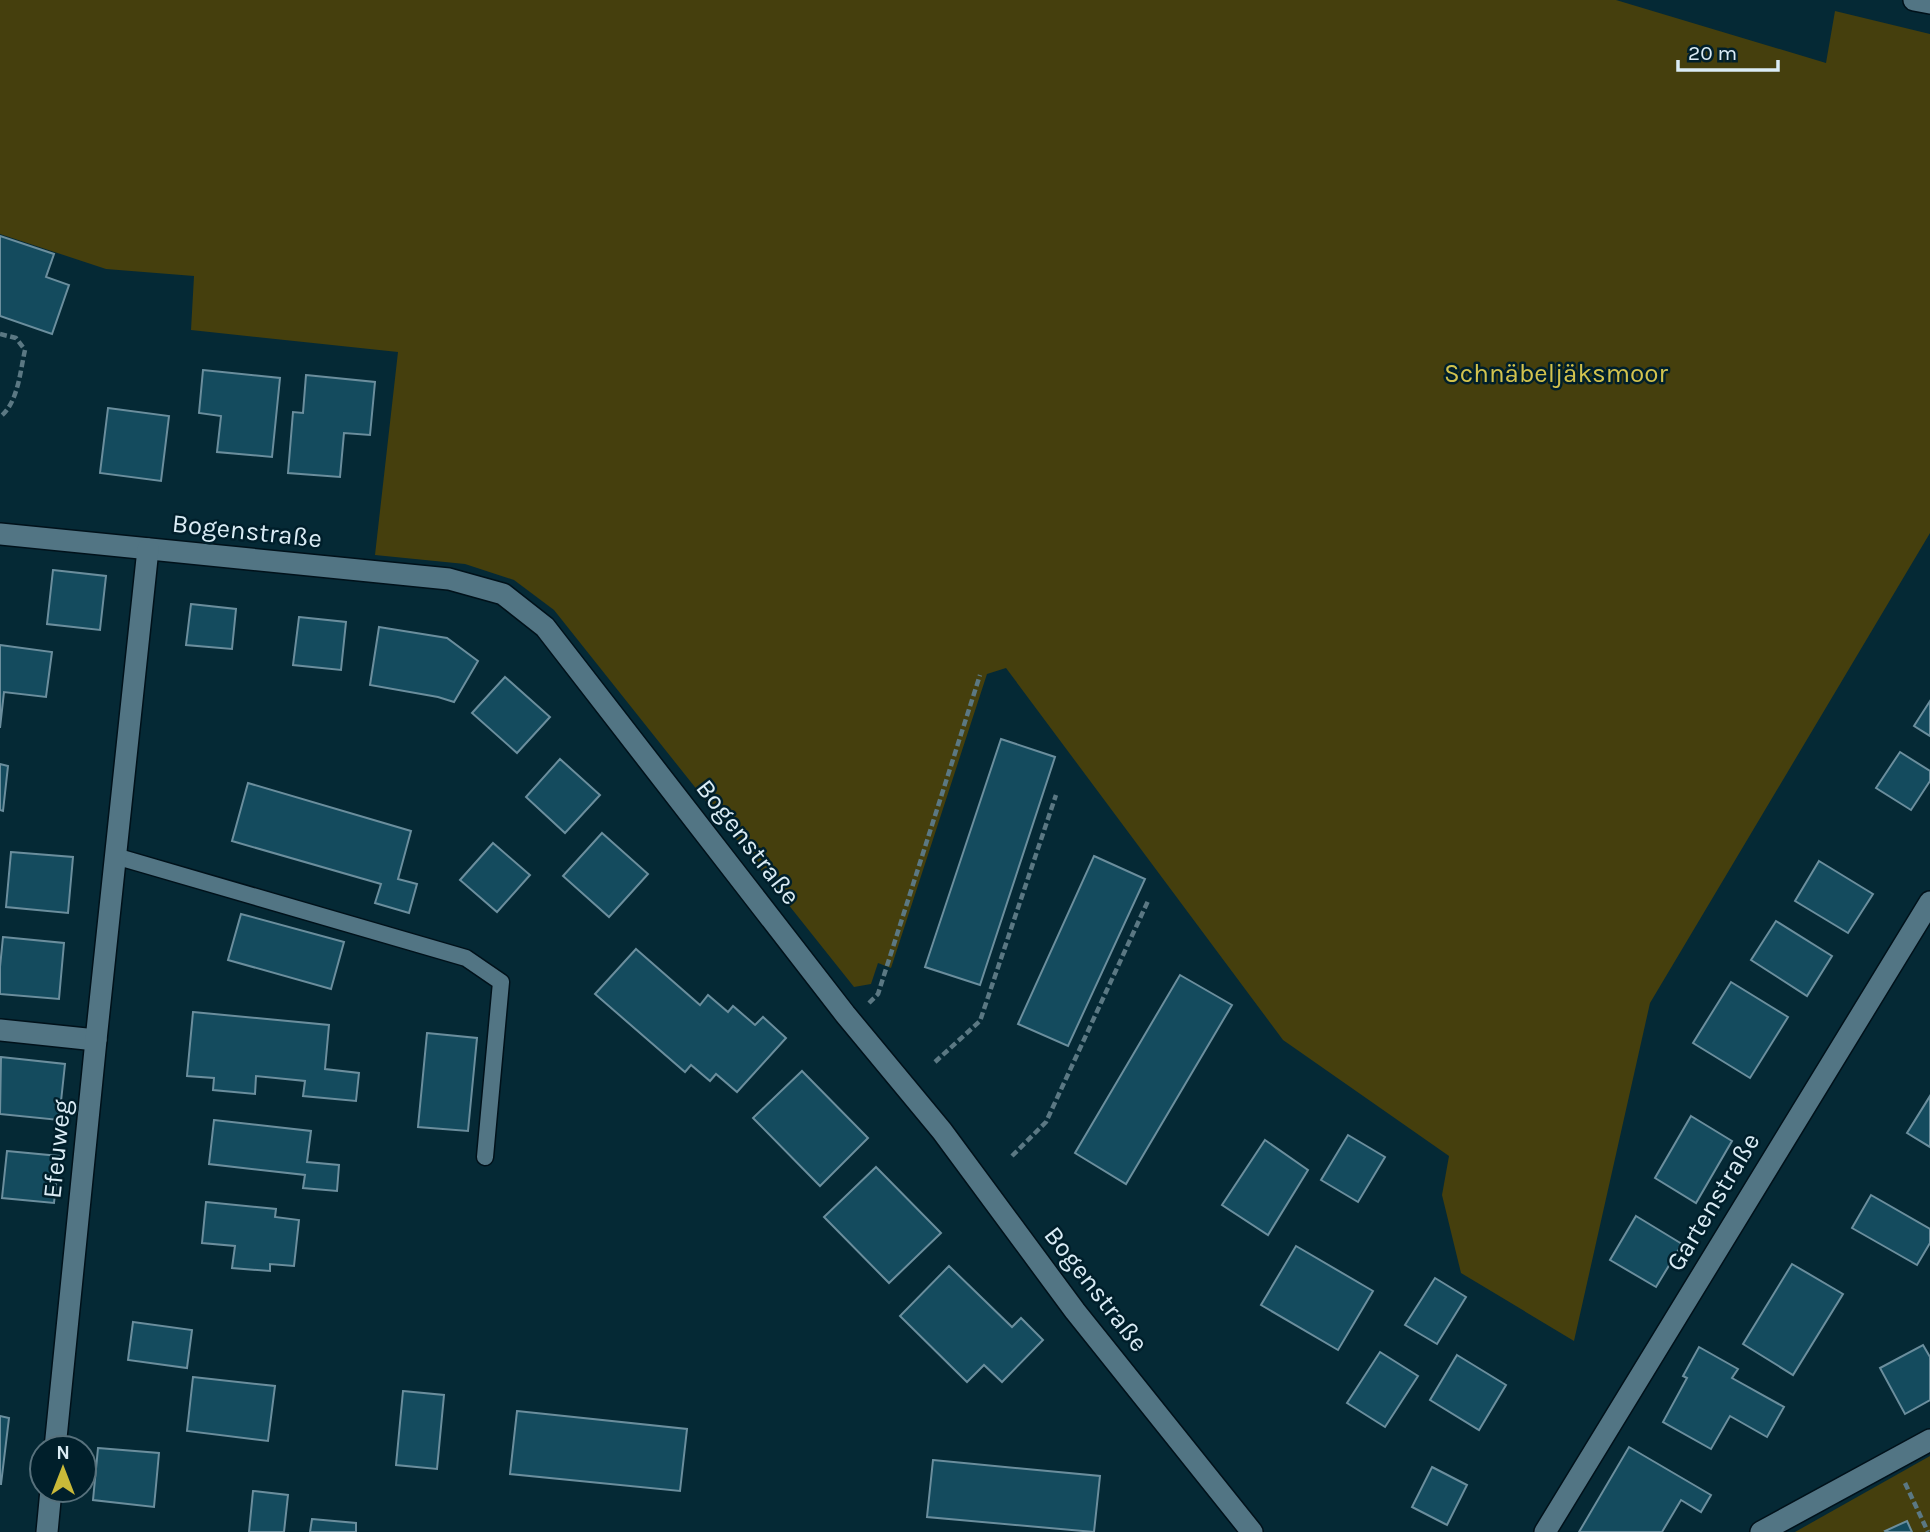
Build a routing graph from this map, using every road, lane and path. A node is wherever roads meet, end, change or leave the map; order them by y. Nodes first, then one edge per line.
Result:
1 (1914, 0) edge
2 (1930, 4) edge
3 (0, 334) edge
4 (0, 417) edge
5 (0, 534) edge
6 (148, 550) junction
7 (980, 675) dead end
8 (1056, 795) dead end
9 (115, 856) junction
10 (1148, 901) dead end
11 (1930, 902) edge
12 (852, 1022) junction
13 (0, 1030) edge
14 (96, 1040) junction
15 (935, 1062) dead end
16 (1012, 1156) dead end
17 (485, 1157) dead end
18 (56, 1434) edge
19 (1930, 1440) edge
20 (1894, 1460) junction
21 (50, 1504) edge
22 (47, 1532) edge
23 (1252, 1532) edge
24 (1545, 1532) edge
25 (1761, 1532) edge
26 (1928, 1532) edge

1 - 2 street
3 - 4 path
5 - 6 street, Bogenstraße
6 - 9 street, Efeuweg
6 - 12 street, Bogenstraße
7 - 12 path
8 - 15 path
9 - 14 street, Efeuweg
9 - 17 lane
10 - 16 path
11 - 24 street, Gartenstraße
12 - 23 street, Bogenstraße
13 - 14 street
14 - 18 street, Efeuweg
19 - 20 street
20 - 25 street
20 - 26 path
21 - 22 street

